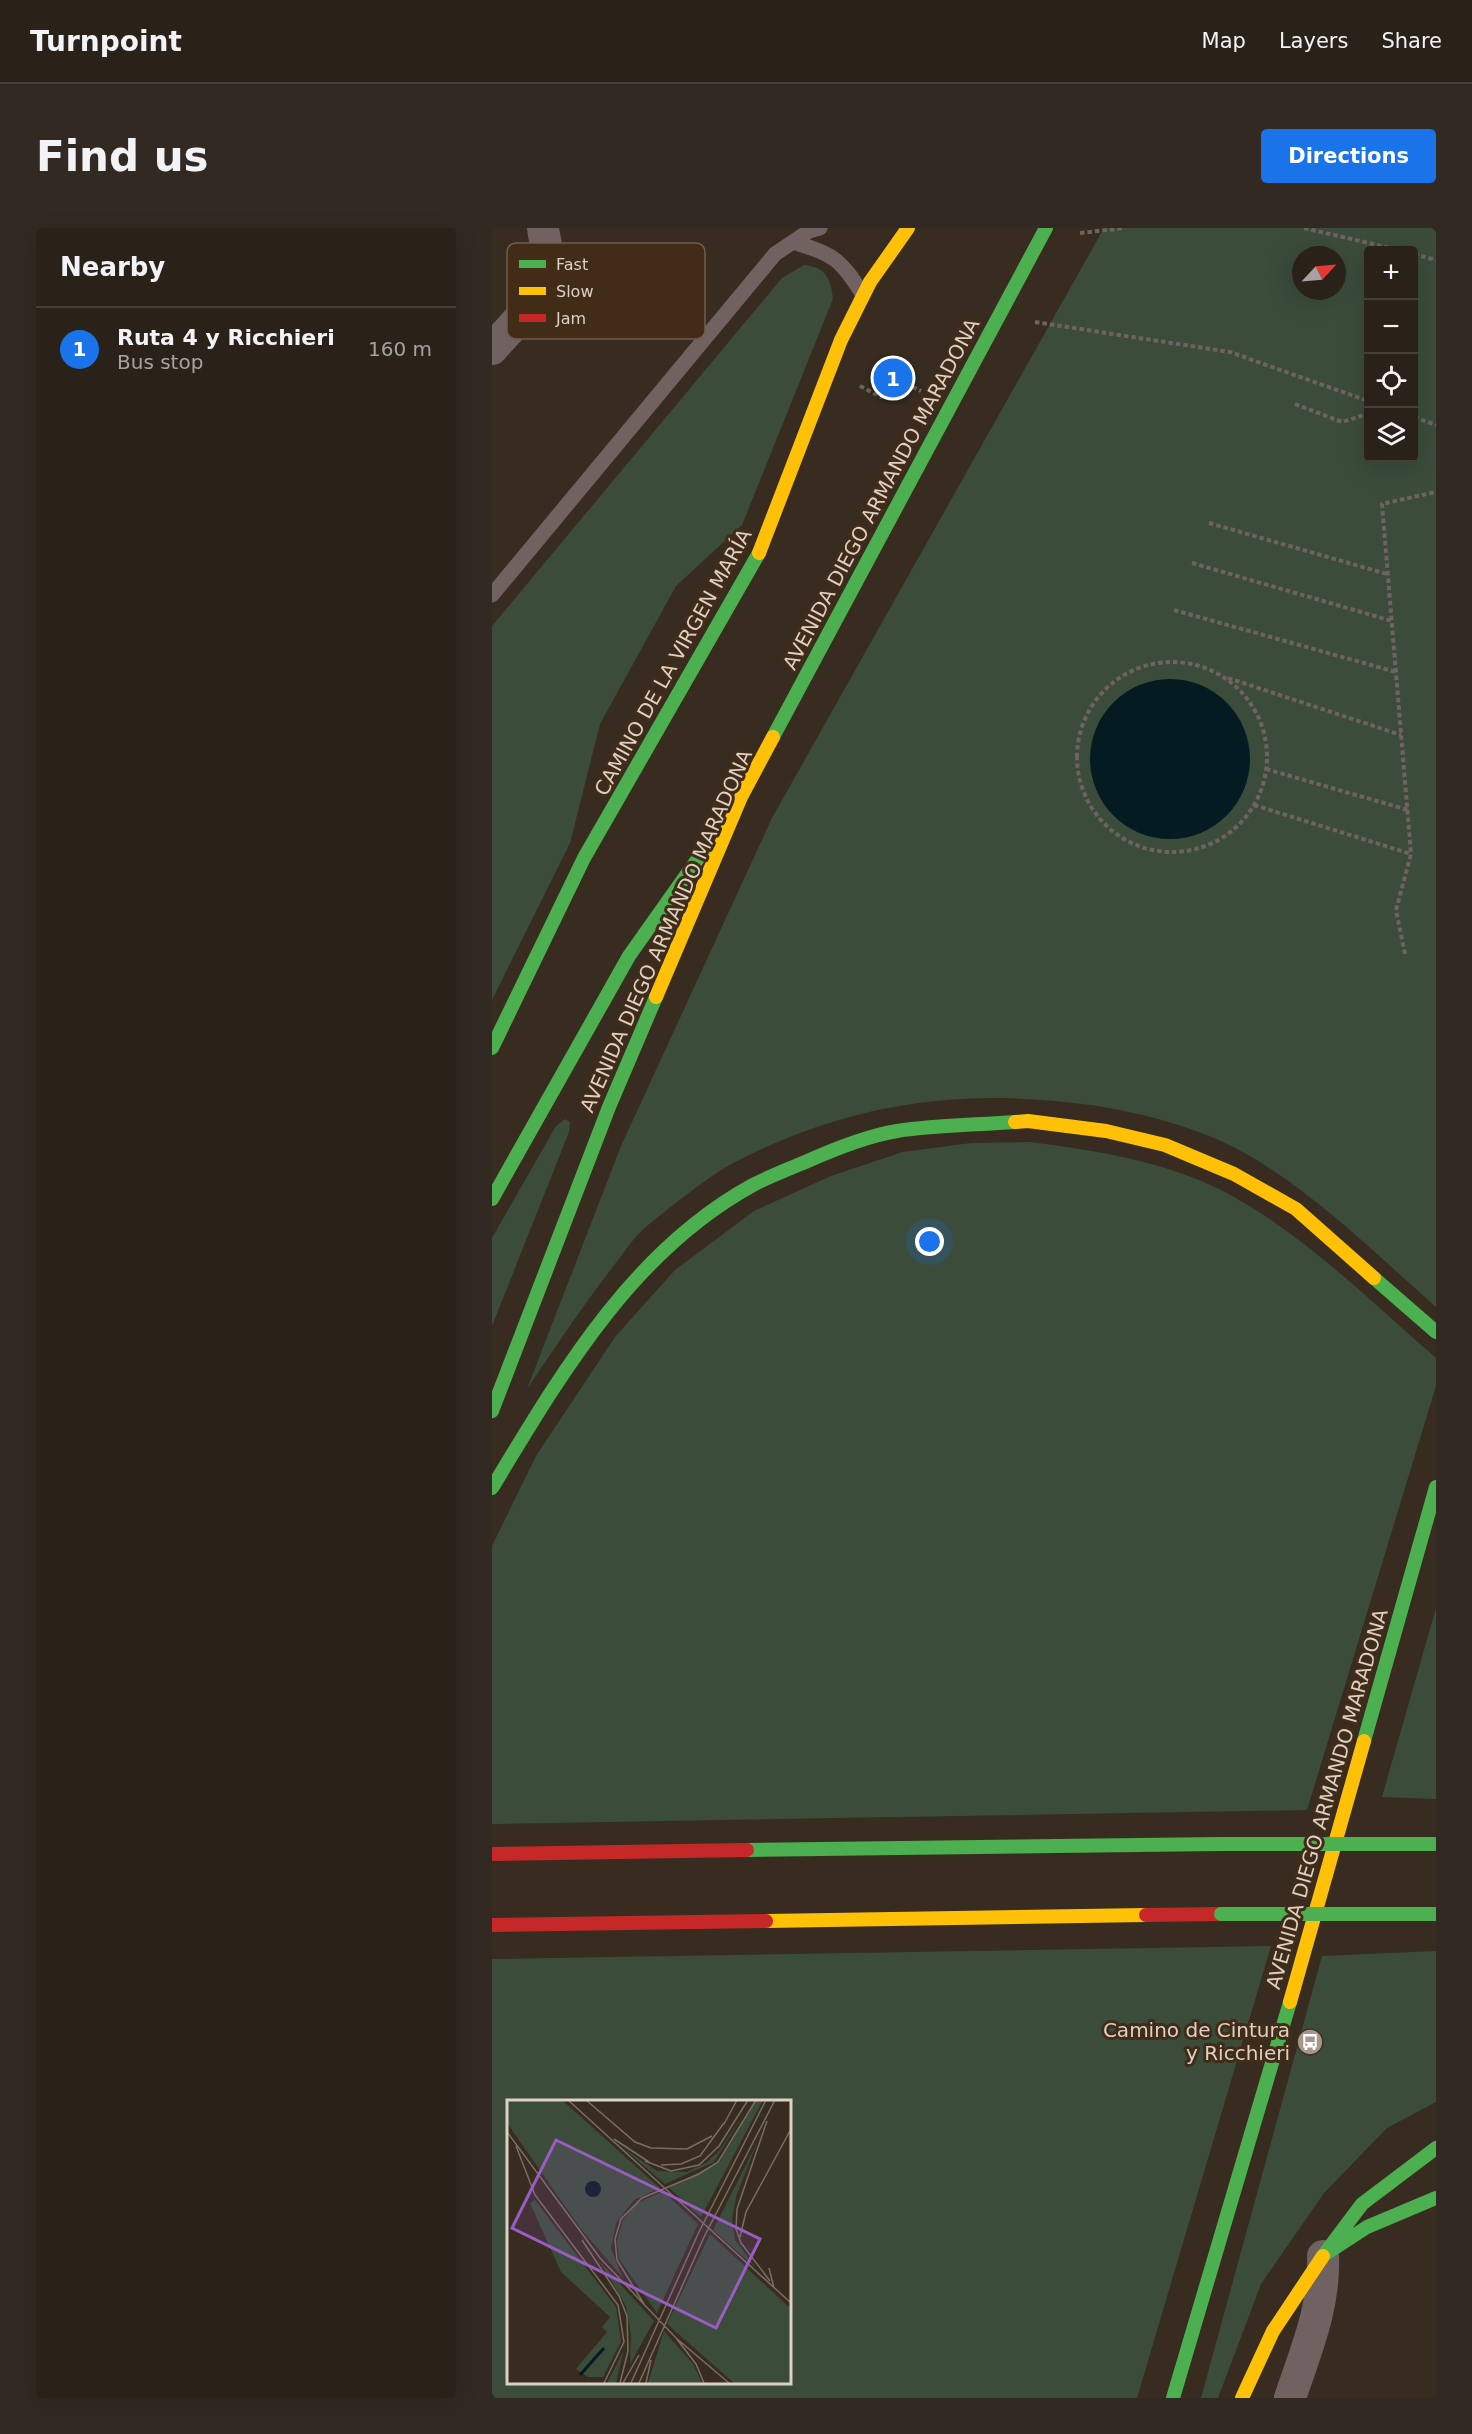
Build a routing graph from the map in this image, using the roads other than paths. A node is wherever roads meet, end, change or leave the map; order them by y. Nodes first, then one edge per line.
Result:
1 (543, 228) edge
2 (820, 228) edge
3 (908, 228) edge
4 (1046, 228) edge
5 (793, 242) junction
6 (545, 243) edge
7 (863, 296) junction
8 (507, 331) edge
9 (492, 349) edge
10 (492, 595) edge
11 (741, 797) junction
12 (492, 1048) edge
13 (492, 1199) edge
14 (1436, 1332) edge
15 (492, 1411) edge
16 (1436, 1487) edge
17 (492, 1488) edge
18 (1435, 1844) edge
19 (492, 1854) edge
20 (1435, 1914) edge
21 (492, 1925) edge
22 (1436, 2148) edge
23 (1436, 2198) edge
24 (1323, 2256) junction
25 (1173, 2398) edge
26 (1242, 2398) edge
27 (1290, 2398) edge

1 - 6 street
2 - 5 lane
3 - 7 main road, CAMINO DE LA VIRGEN MARÍA
4 - 11 main road, AVENIDA DIEGO ARMANDO MARADONA
5 - 7 lane
5 - 10 lane
7 - 12 main road, CAMINO DE LA VIRGEN MARÍA
8 - 9 street
11 - 13 main road
11 - 15 main road, AVENIDA DIEGO ARMANDO MARADONA
14 - 17 main road
16 - 25 main road, AVENIDA DIEGO ARMANDO MARADONA
18 - 19 main road, bridge
20 - 21 main road, bridge
22 - 24 main road
23 - 24 main road
24 - 26 main road
24 - 27 street

